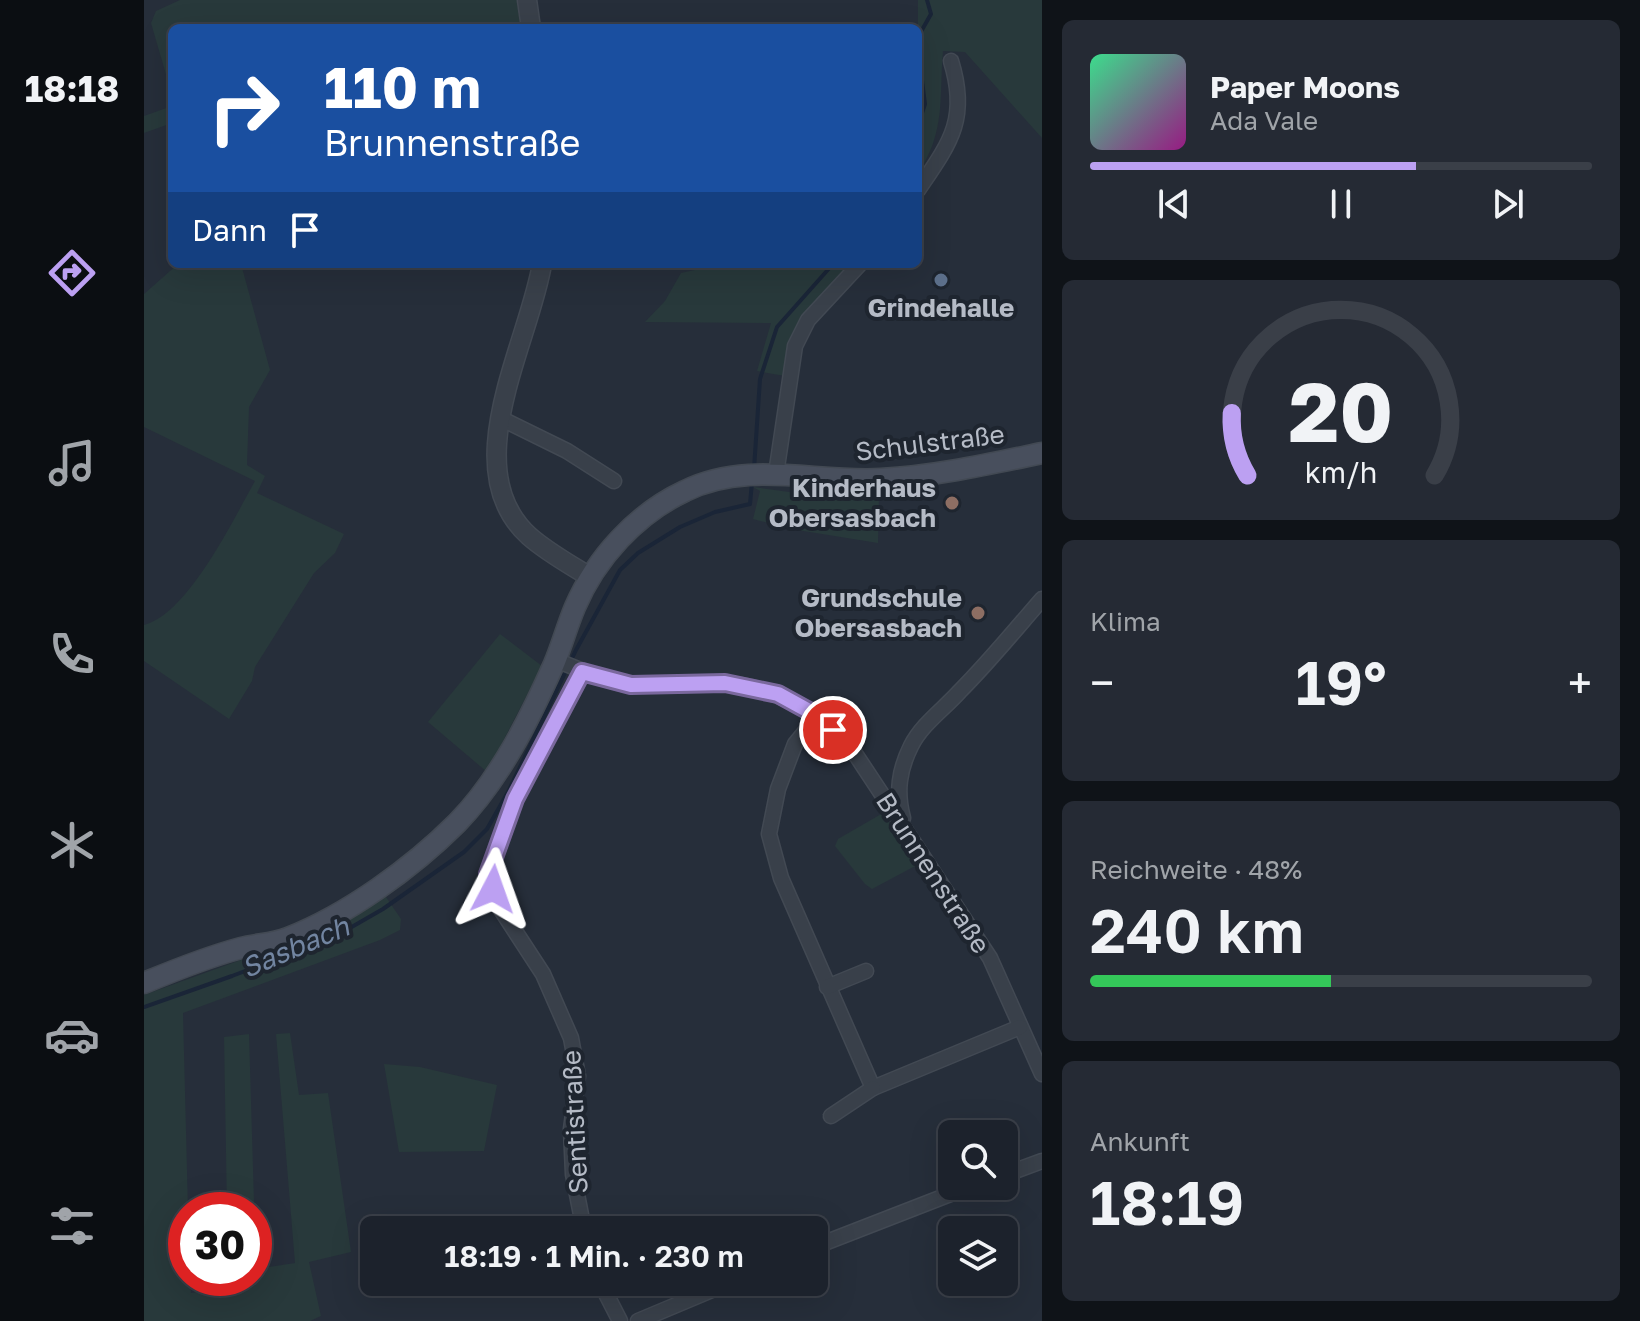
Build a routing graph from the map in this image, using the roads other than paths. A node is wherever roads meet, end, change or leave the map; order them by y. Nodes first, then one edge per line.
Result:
1 (527, 0) edge
2 (530, 24) edge
3 (951, 61) dead end
4 (922, 183) edge
5 (541, 268) edge
6 (856, 268) edge
7 (500, 418) junction
8 (1042, 453) edge
9 (758, 474) junction
10 (614, 481) dead end
11 (590, 577) junction
12 (1042, 599) edge
13 (559, 661) junction
14 (579, 671) junction
15 (818, 716) junction
16 (906, 830) junction
17 (866, 971) dead end
18 (144, 983) edge
19 (827, 987) junction
20 (1020, 1027) junction
21 (1042, 1074) edge
22 (873, 1088) junction
23 (831, 1116) dead end
24 (1042, 1161) edge
25 (1018, 1170) edge
26 (938, 1199) edge
27 (581, 1216) edge
28 (828, 1242) edge
29 (607, 1296) edge
30 (698, 1296) edge
31 (620, 1321) edge
32 (638, 1321) edge

1 - 2 street
3 - 4 street
5 - 7 street
6 - 9 street
7 - 10 street
7 - 11 street
8 - 9 main road, Schulstraße
9 - 11 main road, Schulstraße
11 - 13 main road, Schulstraße
12 - 16 street
13 - 14 street, Brunnenstraße
13 - 18 main road, Schulstraße
14 - 15 street, Brunnenstraße
14 - 27 street, Sentistraße
15 - 16 street, Brunnenstraße
15 - 19 street
16 - 20 street, Brunnenstraße
17 - 19 street
19 - 22 street
20 - 21 street, Brunnenstraße
20 - 22 street
22 - 23 street
24 - 25 street
26 - 28 street
29 - 31 street
30 - 32 street

